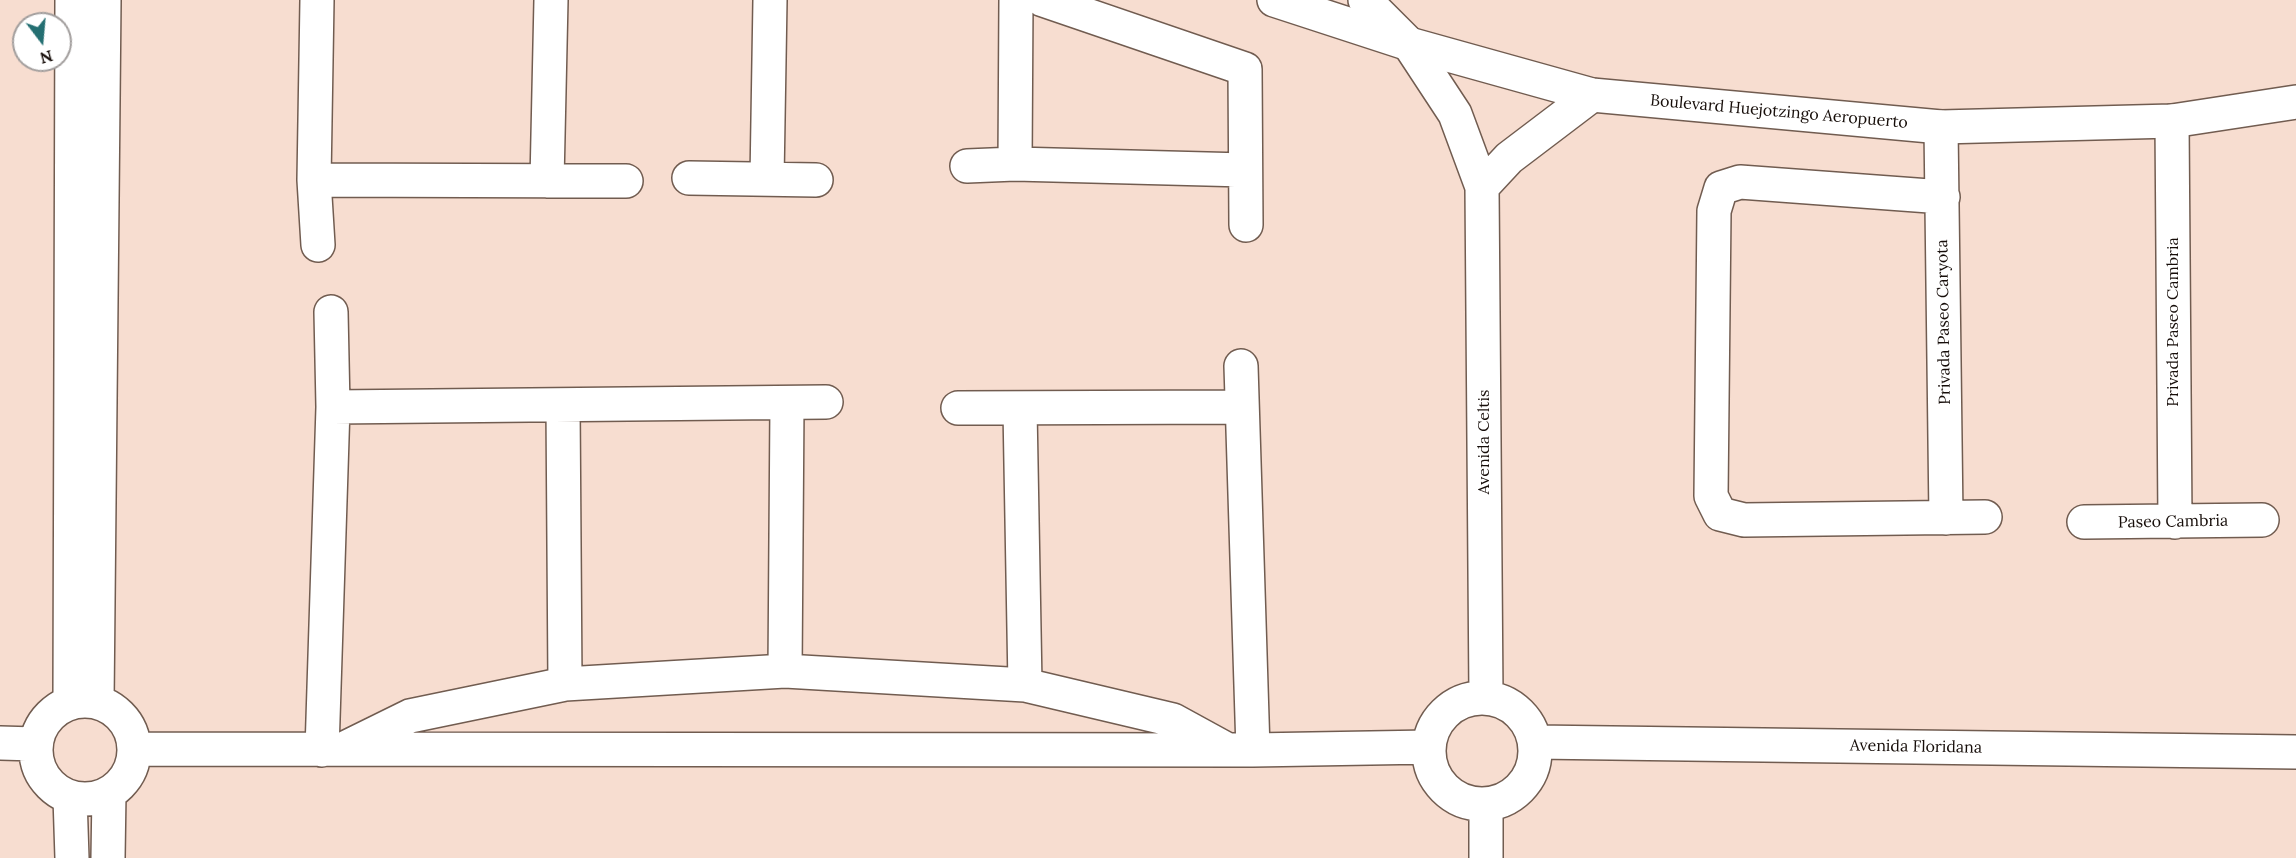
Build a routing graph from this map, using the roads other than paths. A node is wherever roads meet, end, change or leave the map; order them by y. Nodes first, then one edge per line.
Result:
1 (72, 0) edge
2 (104, 0) edge
3 (317, 0) edge
4 (551, 0) edge
5 (770, 0) edge
6 (1016, 0) edge
7 (1042, 0) edge
8 (1274, 0) edge
9 (1365, 0) edge
10 (1409, 44) junction
11 (1592, 95) junction
12 (2296, 102) edge
13 (2172, 121) junction
14 (1941, 127) junction
15 (1015, 164) junction
16 (968, 166) dead end
17 (1245, 170) junction
18 (689, 178) dead end
19 (767, 179) junction
20 (314, 180) junction
21 (816, 180) dead end
22 (547, 181) junction
23 (626, 181) dead end
24 (1482, 187) junction
25 (1943, 197) junction
26 (1246, 225) dead end
27 (318, 245) dead end
28 (331, 312) dead end
29 (1241, 366) dead end
30 (826, 402) dead end
31 (787, 404) junction
32 (563, 405) junction
33 (333, 407) junction
34 (1241, 407) junction
35 (958, 408) dead end
36 (1020, 409) junction
37 (1985, 517) dead end
38 (1946, 518) junction
39 (2262, 520) dead end
40 (2084, 522) dead end
41 (2175, 522) junction
42 (785, 671) junction
43 (565, 684) junction
44 (1025, 685) junction
45 (1486, 697) junction
46 (83, 702) junction
47 (1535, 742) junction
48 (0, 743) edge
49 (35, 744) junction
50 (1429, 747) junction
51 (135, 749) junction
52 (331, 750) junction
53 (1240, 750) junction
54 (2296, 752) edge
55 (109, 793) junction
56 (70, 796) junction
57 (1486, 804) junction
58 (72, 858) edge
59 (108, 858) edge
60 (1486, 858) edge

1 - 46 street
2 - 46 street
3 - 20 street
4 - 22 street
5 - 19 street
6 - 15 street
7 - 17 street
8 - 10 street, Boulevard Huejotzingo Aeropuerto
9 - 10 street, Avenida Celtis
10 - 11 street, Boulevard Huejotzingo Aeropuerto
10 - 24 street, Avenida Celtis
11 - 14 street, Boulevard Huejotzingo Aeropuerto
11 - 24 street
12 - 13 street, Boulevard Huejotzingo Aeropuerto
13 - 14 street, Boulevard Huejotzingo Aeropuerto
13 - 41 street, Privada Paseo Cambria
14 - 25 street, Privada Paseo Caryota
15 - 16 street
15 - 17 street
17 - 26 street
18 - 19 street
19 - 21 street
20 - 22 street
20 - 27 street
22 - 23 street
24 - 45 street, Avenida Celtis
25 - 38 street, Privada Paseo Caryota
25 - 38 street
28 - 33 street
29 - 34 street
30 - 31 street
31 - 32 street
31 - 42 street
32 - 33 street
32 - 43 street
33 - 52 street
34 - 36 street
34 - 53 street
35 - 36 street
36 - 44 street
37 - 38 street
39 - 41 street, Paseo Cambria
40 - 41 street, Paseo Cambria
42 - 43 street
42 - 44 street
43 - 52 street
44 - 53 street
45 - 47 street
45 - 50 street
46 - 49 street
46 - 51 street
47 - 54 street, Avenida Floridana
47 - 57 street
48 - 49 street
49 - 56 street
50 - 53 street
50 - 57 street
51 - 52 street
51 - 55 street
52 - 53 street
55 - 56 street
55 - 59 street
56 - 58 street
57 - 60 street

